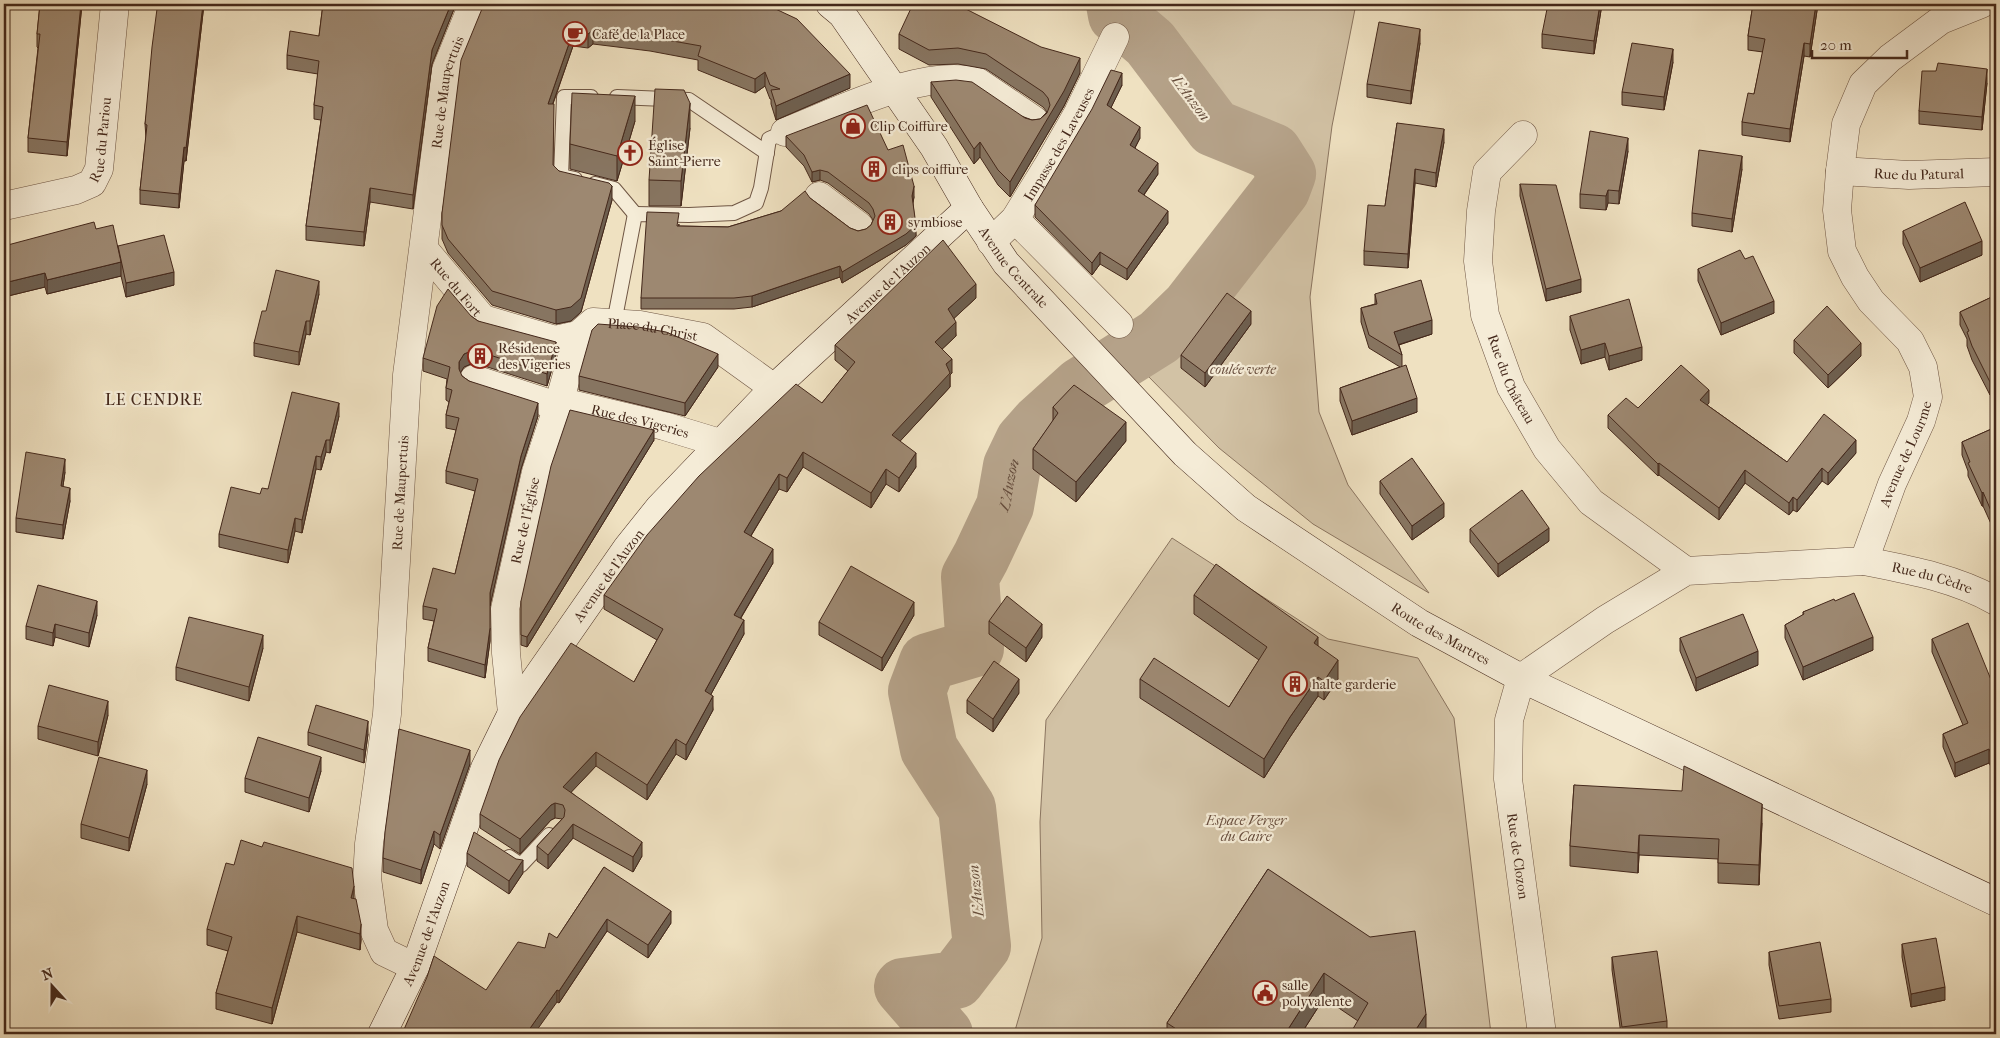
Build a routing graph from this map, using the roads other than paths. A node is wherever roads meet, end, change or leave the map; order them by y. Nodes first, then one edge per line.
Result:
1 (115, 4) edge
2 (473, 4) edge
3 (1981, 4) edge
4 (839, 7) edge
5 (1936, 12) edge
6 (1115, 37) dead end
7 (894, 89) junction
8 (1034, 120) edge
9 (785, 132) joint
10 (1523, 135) dead end
11 (766, 153) junction
12 (1840, 171) junction
13 (1996, 172) edge
14 (819, 196) dead end
15 (4, 206) edge
16 (969, 208) junction
17 (635, 214) junction
18 (1015, 219) junction
19 (859, 226) dead end
20 (991, 242) junction
21 (424, 248) junction
22 (614, 323) junction
23 (1119, 324) dead end
24 (578, 335) junction
25 (1112, 376) joint
26 (474, 379) dead end
27 (774, 388) junction
28 (560, 403) junction
29 (720, 443) junction
30 (1864, 561) junction
31 (1686, 571) junction
32 (1996, 601) edge
33 (1521, 678) junction
34 (512, 713) junction
35 (556, 826) edge
36 (496, 849) edge
37 (1996, 902) edge
38 (415, 966) junction
39 (382, 1034) edge
40 (1542, 1034) edge

1 - 15 street, Rue du Pariou
2 - 21 street, Rue de Maupertuis
3 - 5 street, Avenue de Lourme
4 - 7 street, Avenue Centrale
5 - 12 street, Avenue de Lourme
6 - 18 street, Impasse des Laveuses
7 - 8 street
7 - 9 street
7 - 16 street, Avenue Centrale
9 - 11 lane
10 - 31 street, Rue du Château
11 - 17 lane
11 - 17 lane
12 - 13 street, Rue du Patural
12 - 30 street, Avenue de Lourme
14 - 19 street
16 - 20 street, Avenue Centrale
16 - 27 street, Avenue de l'Auzon
17 - 22 lane
18 - 20 street, Impasse des Laveuses
18 - 23 street
20 - 25 street, Avenue Centrale
21 - 24 street, Rue du Fort
21 - 38 street, Rue de Maupertuis
22 - 24 street, Place du Christ
22 - 27 street, Place du Christ
24 - 28 street, Rue de l'Église
25 - 33 street, Route des Martres
26 - 28 street, Rue des Vigeries
27 - 29 street, Avenue de l'Auzon
28 - 29 street, Rue des Vigeries
28 - 34 street, Rue de l'Église
29 - 34 street, Avenue de l'Auzon
30 - 31 street
30 - 32 street, Rue du Cèdre
31 - 33 street
33 - 37 street, Route des Martres
33 - 40 street, Rue de Clozon
34 - 38 street, Avenue de l'Auzon
35 - 36 lane
38 - 39 street, Avenue de l'Auzon

